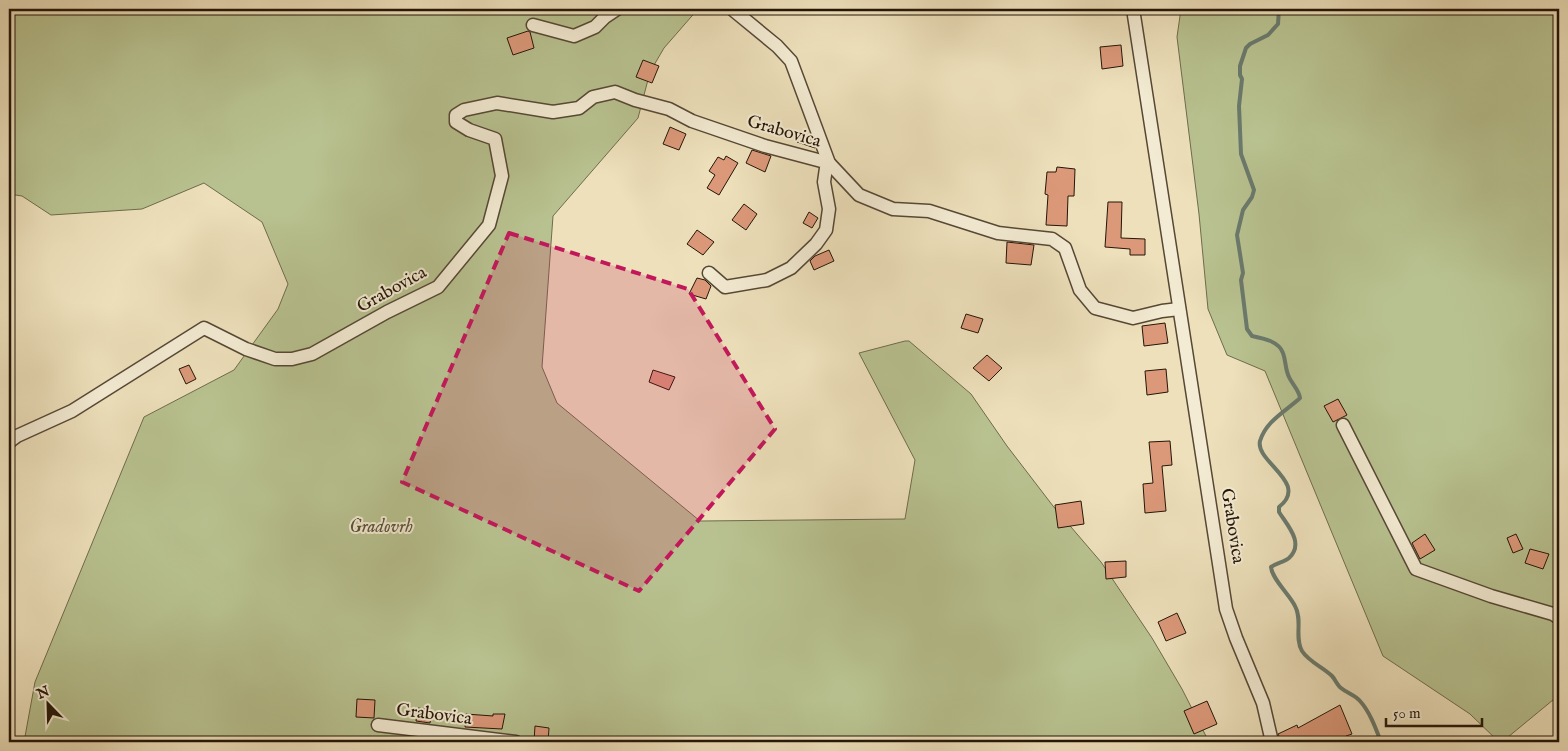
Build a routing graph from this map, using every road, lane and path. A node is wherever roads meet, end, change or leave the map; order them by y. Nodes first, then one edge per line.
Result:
1 (617, 9) edge
2 (732, 9) edge
3 (1133, 9) edge
4 (533, 25) dead end
5 (829, 163) junction
6 (709, 273) dead end
7 (1179, 309) junction
8 (1343, 425) dead end
9 (9, 442) edge
10 (1559, 618) edge
11 (378, 725) dead end
12 (516, 742) edge
13 (1272, 742) edge

1 - 4 street
2 - 5 street, Grabovica
3 - 7 street, Grabovica
5 - 6 street, Grabovica
5 - 7 street, Grabovica
5 - 9 street, Grabovica
7 - 13 street, Grabovica
8 - 10 street
11 - 12 street, Grabovica

